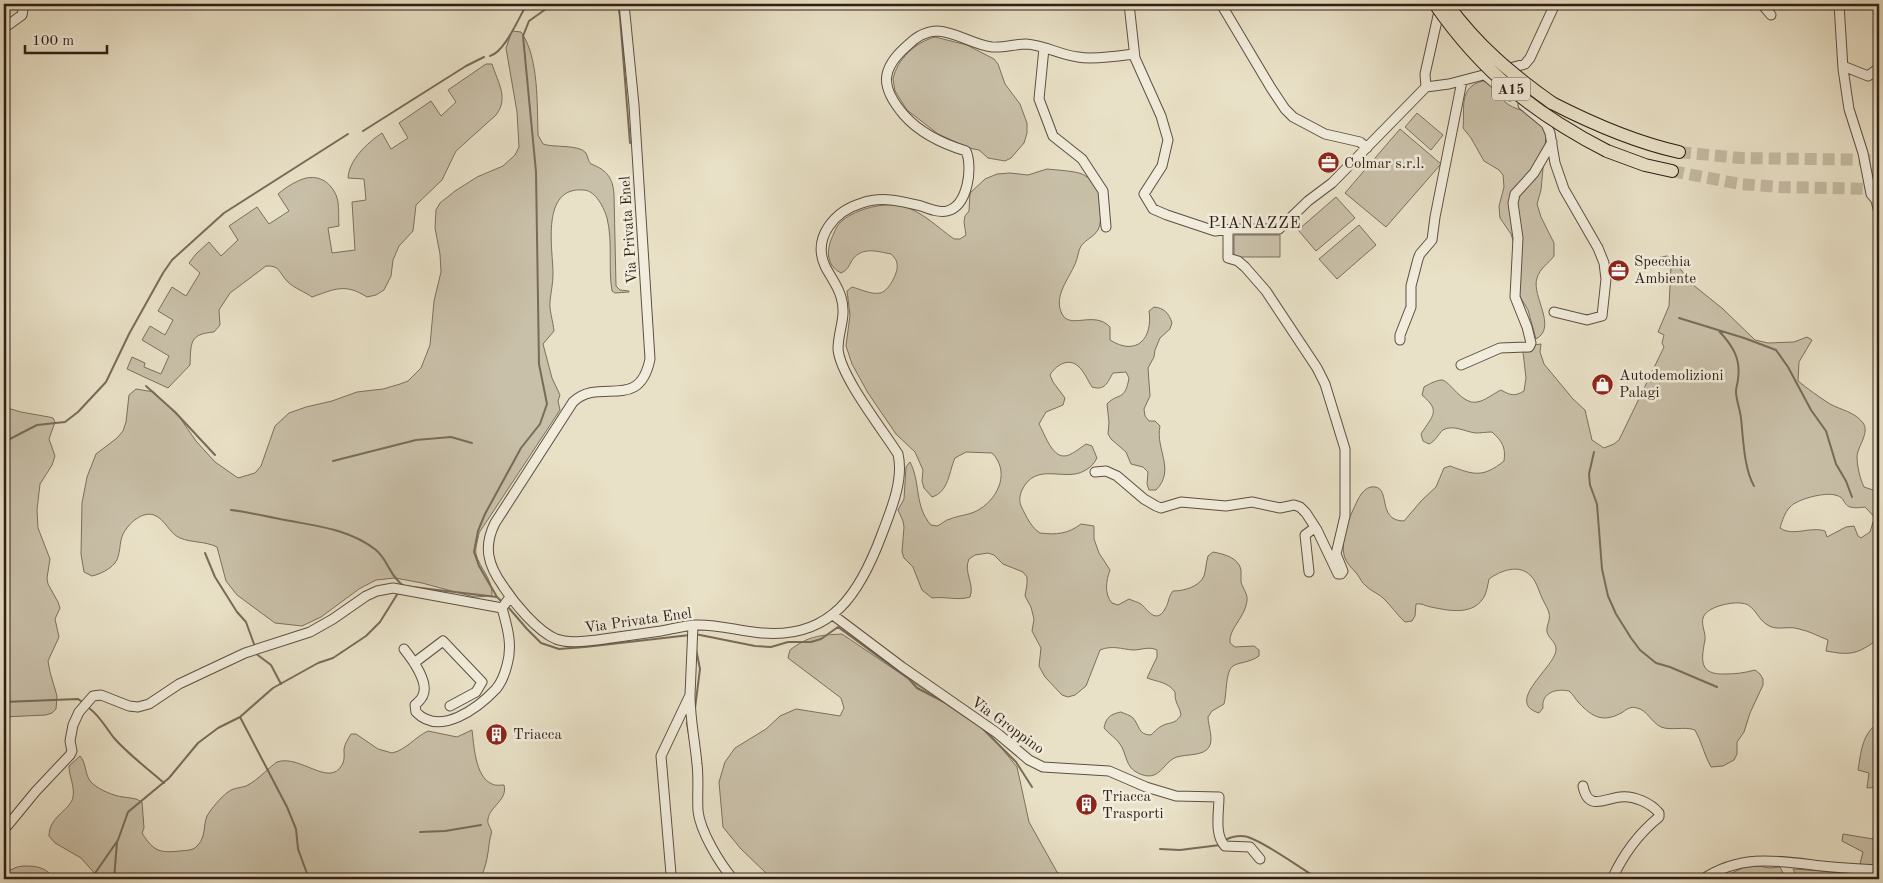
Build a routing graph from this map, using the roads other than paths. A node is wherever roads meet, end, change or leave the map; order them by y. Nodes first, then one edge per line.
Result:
1 (24, 4) edge
2 (624, 4) edge
3 (1129, 4) edge
4 (1221, 4) edge
5 (1435, 4) edge
6 (1441, 4) edge
7 (1447, 4) edge
8 (1555, 4) edge
9 (1764, 4) edge
10 (1839, 4) edge
11 (1771, 14) dead end
12 (4, 28) edge
13 (1044, 48) junction
14 (1134, 54) junction
15 (1843, 66) junction
16 (1879, 68) edge
17 (1485, 75) junction
18 (1462, 81) junction
19 (1426, 87) junction
20 (1552, 142) junction
21 (1367, 148) junction
22 (1680, 152) tunnel mouth
23 (1672, 171) tunnel mouth
24 (1878, 200) edge
25 (1879, 213) edge
26 (1106, 227) dead end
27 (1228, 230) junction
28 (1554, 312) dead end
29 (1400, 340) dead end
30 (1461, 365) dead end
31 (1095, 472) dead end
32 (1317, 530) junction
33 (1309, 572) dead end
34 (506, 603) junction
35 (833, 615) junction
36 (693, 631) junction
37 (404, 649) dead end
38 (414, 663) junction
39 (690, 695) junction
40 (450, 706) dead end
41 (1583, 786) dead end
42 (4, 828) edge
43 (1260, 859) dead end
44 (1879, 870) edge
45 (668, 879) edge
46 (733, 879) edge
47 (1612, 879) edge
48 (1703, 879) edge

1 - 12 street
2 - 34 street, Via Privata Enel
3 - 14 street
4 - 21 street
5 - 23 highway, A15 / A15, bridge
6 - 19 street
7 - 22 highway, A15 / A15, bridge
8 - 17 street
9 - 11 street
10 - 15 street
13 - 14 street, Via Privata Enel
13 - 26 street
13 - 35 street, Via Privata Enel
14 - 27 street
15 - 16 street
15 - 24 street
17 - 18 street
17 - 20 street
18 - 19 street
18 - 29 street
19 - 21 street
20 - 28 street
20 - 30 street
21 - 27 street
24 - 25 street
27 - 32 street
31 - 32 street
32 - 33 street
34 - 36 street, Via Privata Enel
34 - 38 street
34 - 42 street
35 - 36 street, Via Privata Enel
35 - 43 street, Via Groppino
36 - 39 street
37 - 38 street
38 - 40 street
39 - 45 street
39 - 46 street
41 - 47 street
44 - 48 street

